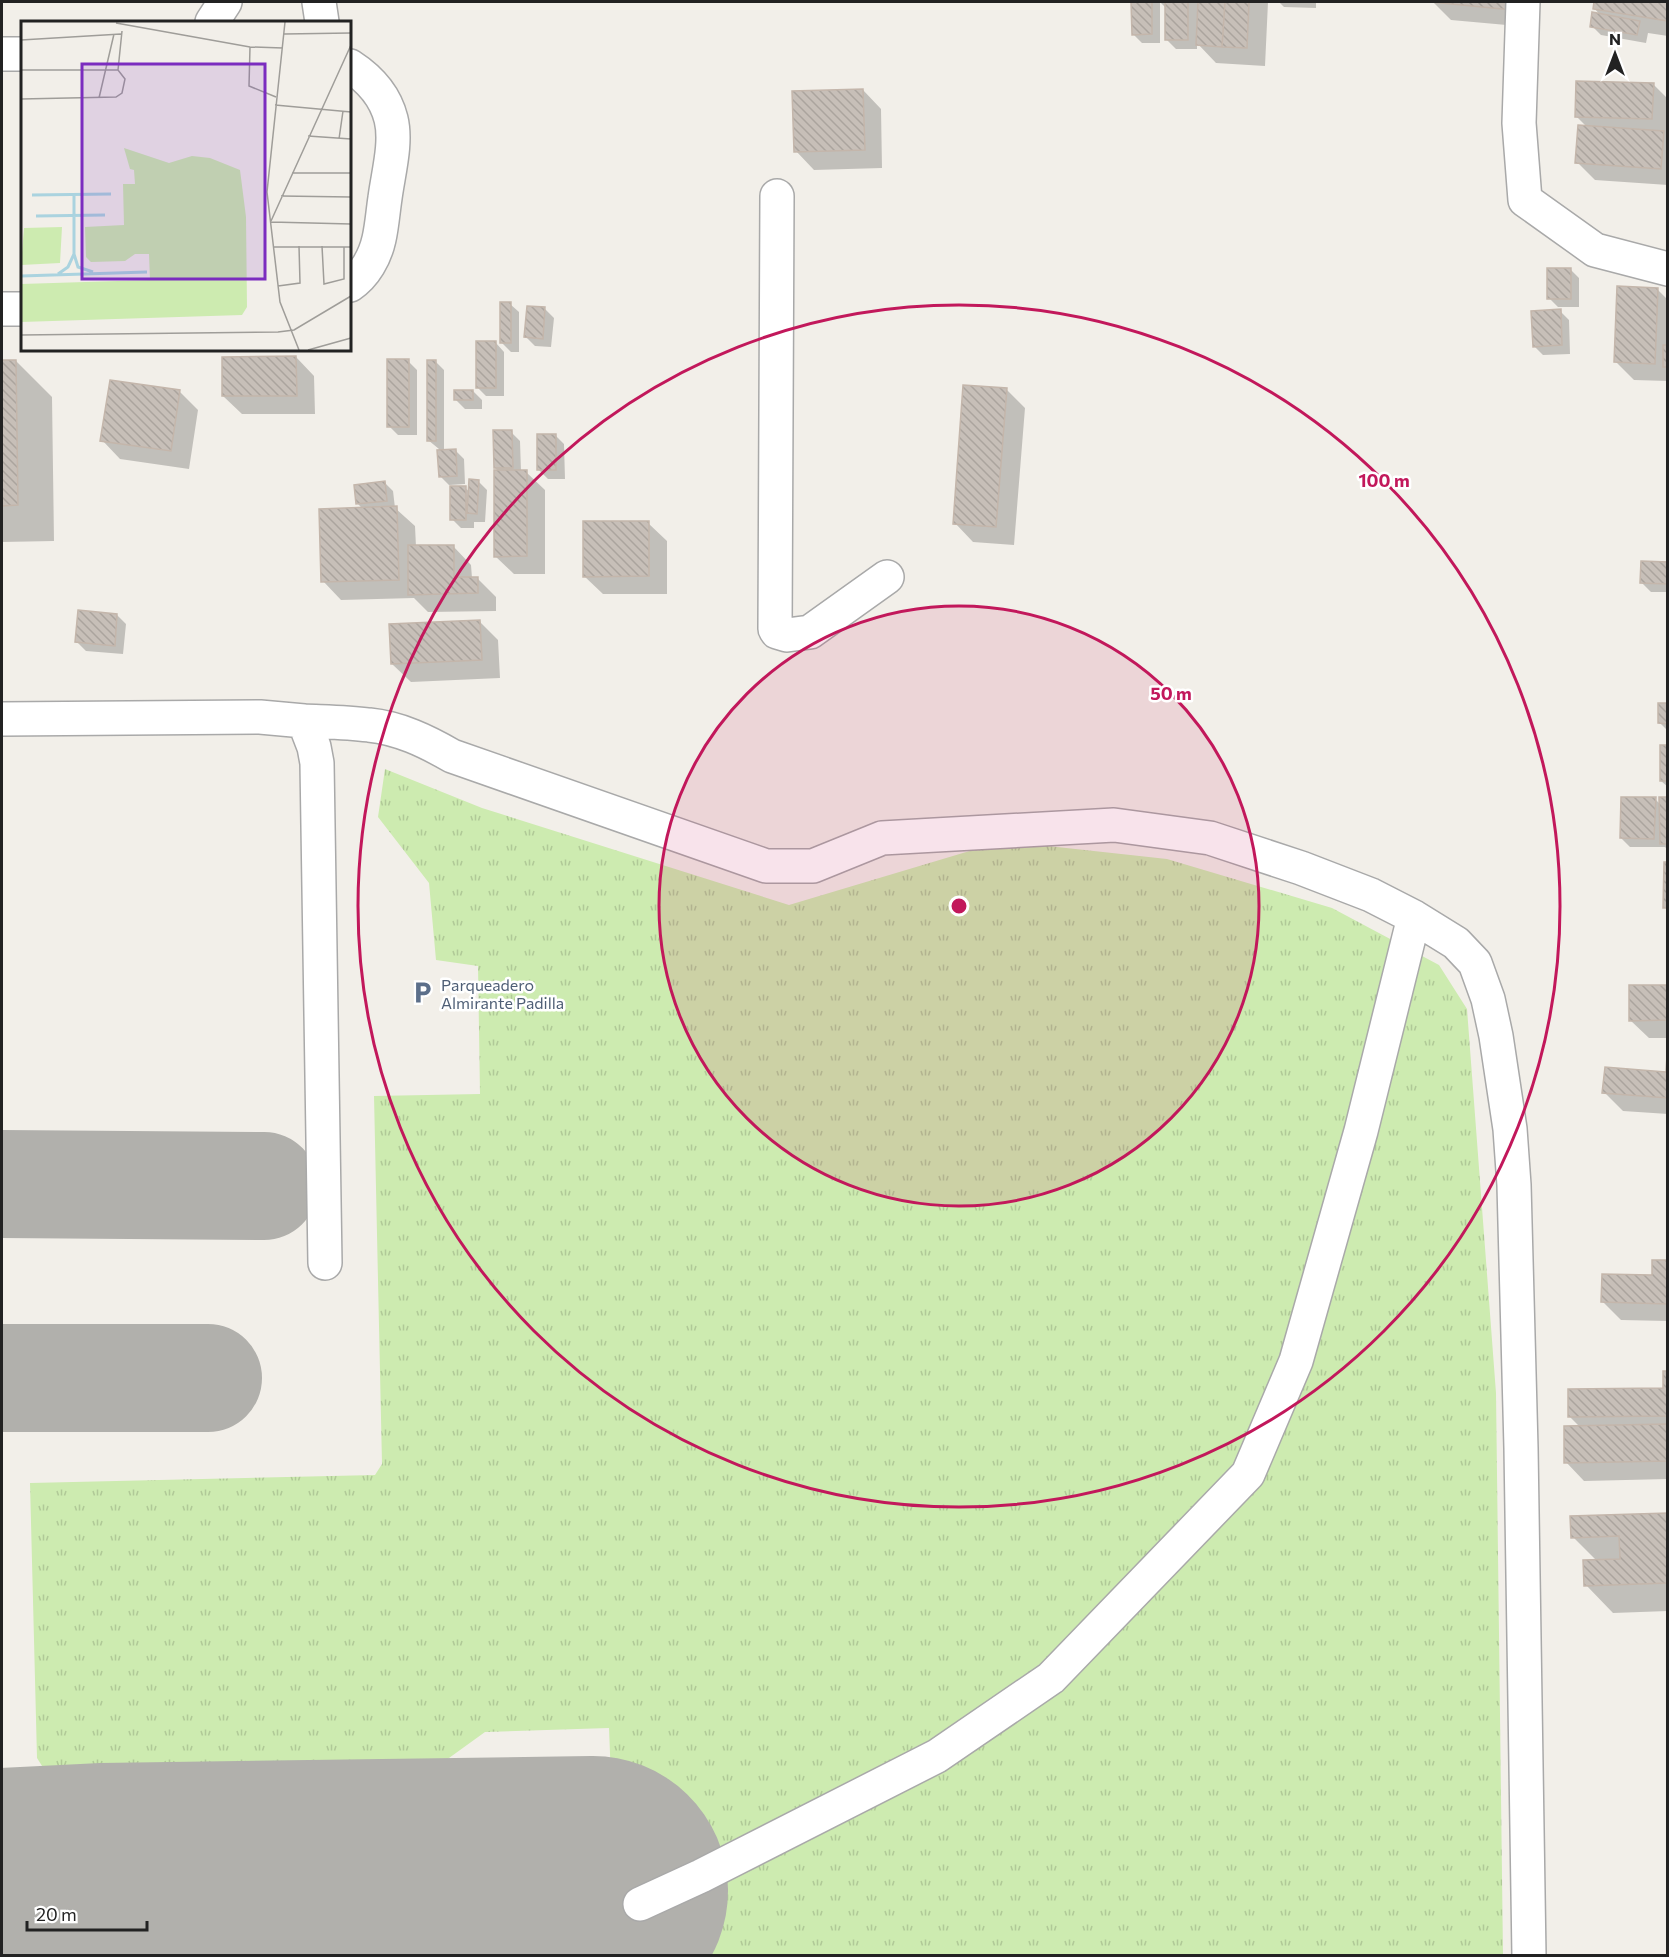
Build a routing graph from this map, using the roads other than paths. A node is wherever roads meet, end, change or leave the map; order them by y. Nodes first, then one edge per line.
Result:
1 (225, 2) edge
2 (319, 2) edge
3 (1523, 2) edge
4 (213, 21) edge
5 (322, 21) edge
6 (2, 54) edge
7 (21, 54) edge
8 (351, 67) edge
9 (777, 196) dead end
10 (1668, 269) edge
11 (351, 284) edge
12 (2, 309) edge
13 (21, 309) edge
14 (887, 577) dead end
15 (2, 719) edge
16 (303, 721) junction
17 (1414, 917) junction
18 (325, 1263) dead end
19 (640, 1904) dead end
20 (1529, 1956) edge

1 - 4 street
2 - 5 street
3 - 10 street
6 - 7 street
8 - 11 street
9 - 14 street
12 - 13 street
15 - 16 street
16 - 17 street
16 - 18 street
17 - 19 street
17 - 20 street

